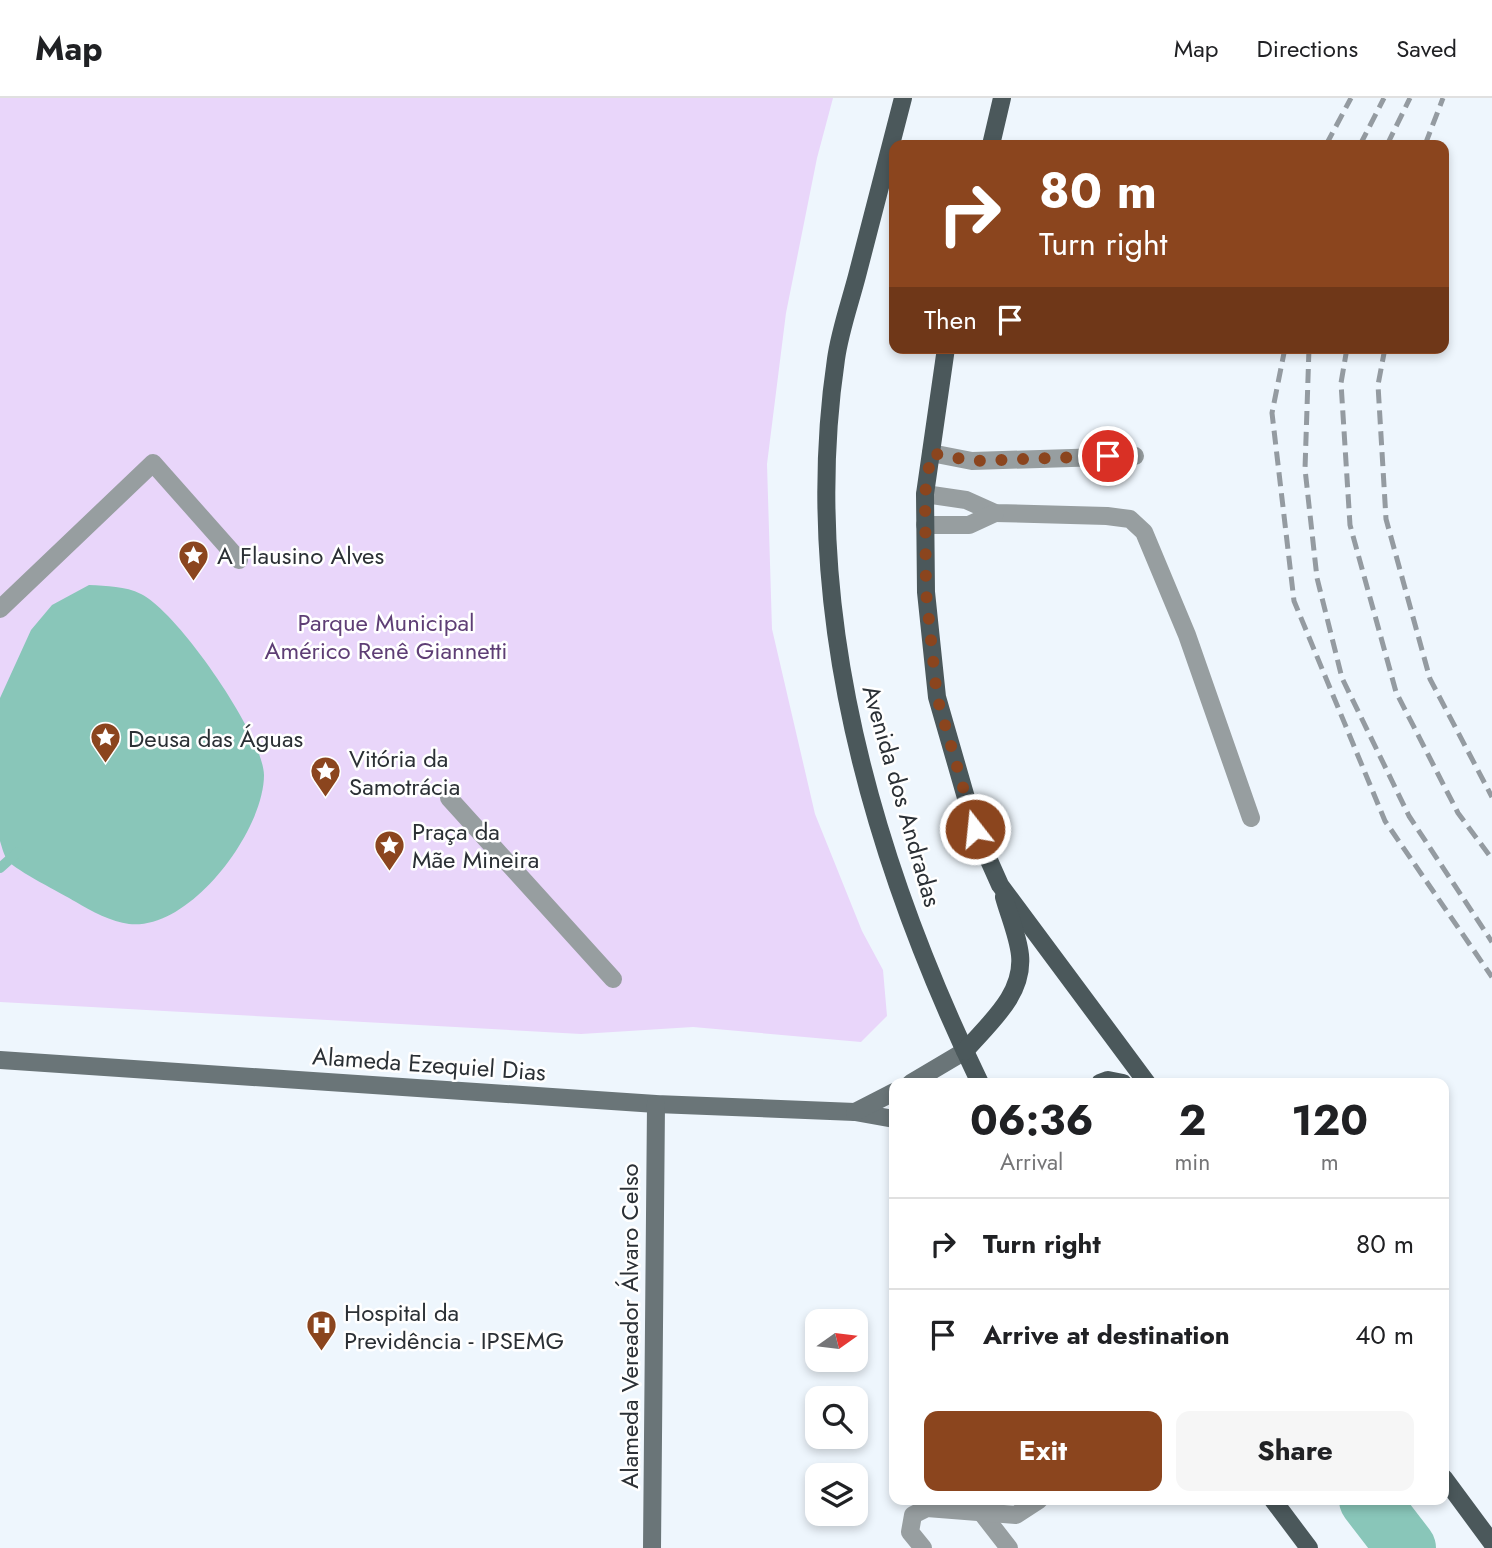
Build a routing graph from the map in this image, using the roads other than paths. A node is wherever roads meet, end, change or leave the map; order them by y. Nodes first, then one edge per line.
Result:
1 (902, 98) edge
2 (1002, 98) edge
3 (891, 140) edge
4 (992, 140) edge
5 (889, 149) edge
6 (945, 354) edge
7 (931, 453) junction
8 (1135, 456) dead end
9 (925, 494) junction
10 (995, 513) junction
11 (925, 525) junction
12 (239, 560) dead end
13 (0, 609) edge
14 (449, 798) dead end
15 (1251, 818) dead end
16 (1000, 885) junction
17 (612, 979) dead end
18 (965, 1051) junction
19 (0, 1060) edge
20 (919, 1078) edge
21 (978, 1078) edge
22 (1143, 1078) edge
23 (889, 1095) edge
24 (656, 1104) junction
25 (855, 1112) junction
26 (889, 1118) edge
27 (1449, 1485) edge
28 (947, 1505) edge
29 (1031, 1505) edge
30 (1277, 1505) edge
31 (981, 1512) junction
32 (1492, 1543) edge
33 (652, 1548) edge
34 (923, 1548) edge
35 (1009, 1548) edge
36 (1309, 1548) edge

1 - 3 main road, Avenida dos Andradas
2 - 4 main road
5 - 18 main road, Avenida dos Andradas
6 - 7 main road
7 - 8 lane
7 - 9 main road
9 - 10 lane
9 - 11 main road
10 - 11 lane
10 - 15 lane
11 - 16 main road
12 - 13 lane
14 - 17 lane
16 - 18 main road
16 - 22 main road
18 - 20 street
18 - 21 main road, Avenida dos Andradas
19 - 24 street, Alameda Ezequiel Dias
23 - 25 street, Alameda Ezequiel Dias
24 - 25 street, Alameda Ezequiel Dias
24 - 33 street, Alameda Vereador Álvaro Celso
25 - 26 street, Alameda Ezequiel Dias
27 - 32 main road
28 - 31 lane
28 - 34 lane
29 - 31 lane
30 - 36 main road
31 - 35 lane

